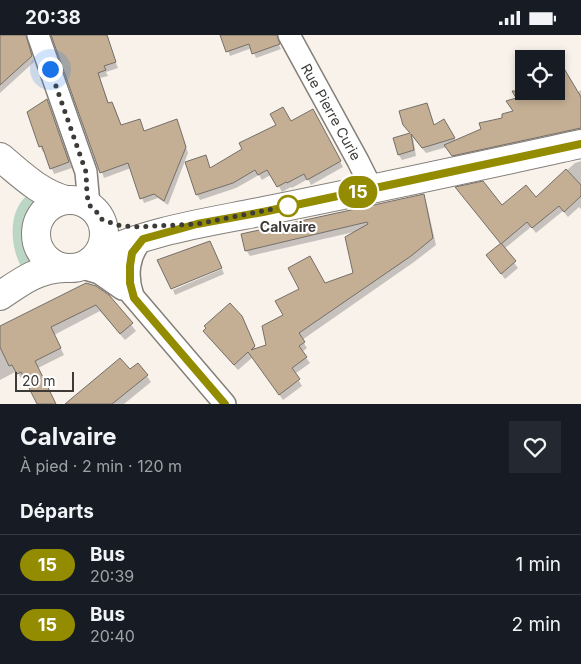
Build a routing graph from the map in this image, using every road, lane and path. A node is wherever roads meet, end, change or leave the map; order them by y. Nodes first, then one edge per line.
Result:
1 (38, 35) edge
2 (288, 35) edge
3 (581, 144) edge
4 (0, 157) edge
5 (372, 189) junction
6 (197, 224) junction
7 (88, 239) junction
8 (143, 239) junction
9 (0, 296) edge
10 (134, 298) junction
11 (225, 404) edge

1 - 7 street
2 - 5 street, Rue Pierre Curie
3 - 5 street
4 - 7 street
5 - 6 street
6 - 7 street
6 - 8 street
7 - 8 street
7 - 9 street
7 - 10 street
7 - 10 street
8 - 10 street
10 - 11 street

